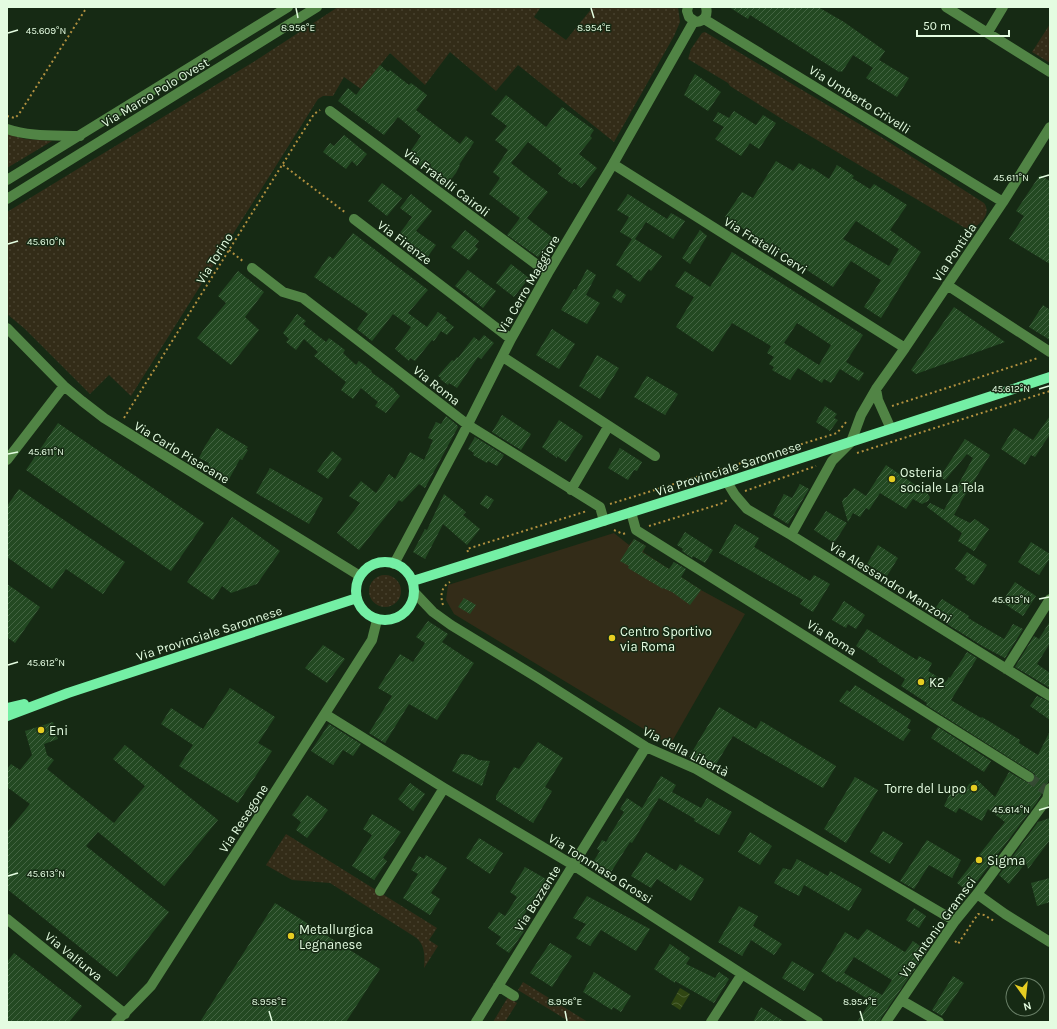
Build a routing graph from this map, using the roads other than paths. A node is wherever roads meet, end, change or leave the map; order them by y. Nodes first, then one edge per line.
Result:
1 (288, 7) edge
2 (317, 7) edge
3 (688, 7) edge
4 (706, 7) edge
5 (946, 7) edge
6 (1003, 7) edge
7 (704, 19) junction
8 (694, 21) junction
9 (988, 32) junction
10 (1050, 72) edge
11 (330, 111) road end
12 (1050, 127) edge
13 (7, 129) edge
14 (80, 136) junction
15 (613, 164) junction
16 (7, 180) edge
17 (7, 199) edge
18 (1003, 202) junction
19 (354, 219) road end
20 (252, 268) road end
21 (548, 273) junction
22 (948, 285) junction
23 (7, 328) edge
24 (511, 339) junction
25 (905, 348) junction
26 (1046, 354) edge
27 (503, 357) junction
28 (1050, 378) edge
29 (64, 386) junction
30 (876, 389) junction
31 (468, 425) junction
32 (608, 427) junction
33 (891, 429) junction
34 (850, 442) junction
35 (655, 456) dead end
36 (7, 460) edge
37 (727, 482) junction
38 (570, 490) junction
39 (631, 512) junction
40 (604, 521) junction
41 (791, 535) junction
42 (394, 564) junction
43 (360, 576) junction
44 (413, 581) junction
45 (414, 592) junction
46 (357, 598) junction
47 (1050, 599) edge
48 (377, 620) junction
49 (1006, 669) junction
50 (68, 693) junction
51 (1050, 696) edge
52 (7, 708) edge
53 (325, 714) junction
54 (7, 716) edge
55 (646, 747) junction
56 (1029, 777) tunnel mouth
57 (444, 788) junction
58 (1049, 795) edge
59 (573, 865) junction
60 (380, 891) dead end
61 (978, 894) junction
62 (7, 918) edge
63 (955, 921) junction
64 (1050, 942) edge
65 (742, 974) junction
66 (498, 986) junction
67 (514, 996) dead end
68 (901, 1000) junction
69 (125, 1014) junction
70 (116, 1022) edge
71 (476, 1022) edge
72 (711, 1022) edge
73 (818, 1022) edge
74 (886, 1022) edge
75 (939, 1022) edge

1 - 14 street
2 - 17 street, Via Marco Polo Ovest
3 - 8 street
4 - 7 street
5 - 9 street
6 - 9 street
7 - 8 street
7 - 18 street, Via Umberto Crivelli
8 - 15 street, Via Cerro Maggiore
9 - 10 street
11 - 21 street, Via Fratelli Cairoli
12 - 18 street, Via Pontida
13 - 14 street
14 - 16 street
15 - 21 street, Via Cerro Maggiore
15 - 25 street, Via Fratelli Cervi
18 - 22 street, Via Pontida
19 - 24 street, Via Firenze
20 - 31 street, Via Roma
21 - 24 street, Via Cerro Maggiore
22 - 25 street, Via Pontida
22 - 26 street
23 - 29 street, Via Carlo Pisacane
24 - 27 street, Via Cerro Maggiore
25 - 30 street, Via Pontida
27 - 31 street, Via Cerro Maggiore
27 - 32 street
28 - 33 main road, Via Provinciale Saronnese
29 - 36 street
29 - 43 street, Via Carlo Pisacane
30 - 33 street
30 - 34 street, Via Pontida
31 - 38 street, Via Roma
31 - 42 street, Via Cerro Maggiore
32 - 35 street
32 - 38 street
33 - 34 main road, Via Provinciale Saronnese
34 - 37 main road, Via Provinciale Saronnese
34 - 41 street
37 - 39 main road, Via Provinciale Saronnese
37 - 41 street, Via Alessandro Manzoni
38 - 40 street, Via Roma
39 - 40 main road, Via Provinciale Saronnese
39 - 56 street, Via Roma
40 - 44 main road, Via Provinciale Saronnese
41 - 49 street, Via Alessandro Manzoni
42 - 43 main road
42 - 44 main road
43 - 46 main road
44 - 45 main road
45 - 48 main road
45 - 55 street, Via della Libertà
46 - 48 main road
46 - 50 main road, Via Provinciale Saronnese
47 - 49 street
48 - 53 street, Via Resegone
49 - 51 street, Via Alessandro Manzoni
50 - 52 main road, Via Provinciale Saronnese
50 - 54 main road, Via Provinciale Saronnese
53 - 57 street, Via Tommaso Grossi
53 - 69 street, Via Resegone
55 - 59 street, Via Bozzente
55 - 63 street, Via della Libertà
57 - 59 street, Via Tommaso Grossi
57 - 60 street
58 - 61 street, Via Antonio Gramsci
59 - 65 street, Via Tommaso Grossi
59 - 66 street, Via Bozzente
61 - 63 street, Via Antonio Gramsci
61 - 64 street
62 - 69 street, Via Valfurva
63 - 68 street, Via Antonio Gramsci
65 - 72 street
65 - 73 street, Via Tommaso Grossi
66 - 67 street
66 - 71 street, Via Bozzente
68 - 74 street, Via Antonio Gramsci
68 - 75 street
69 - 70 street, Via Resegone

